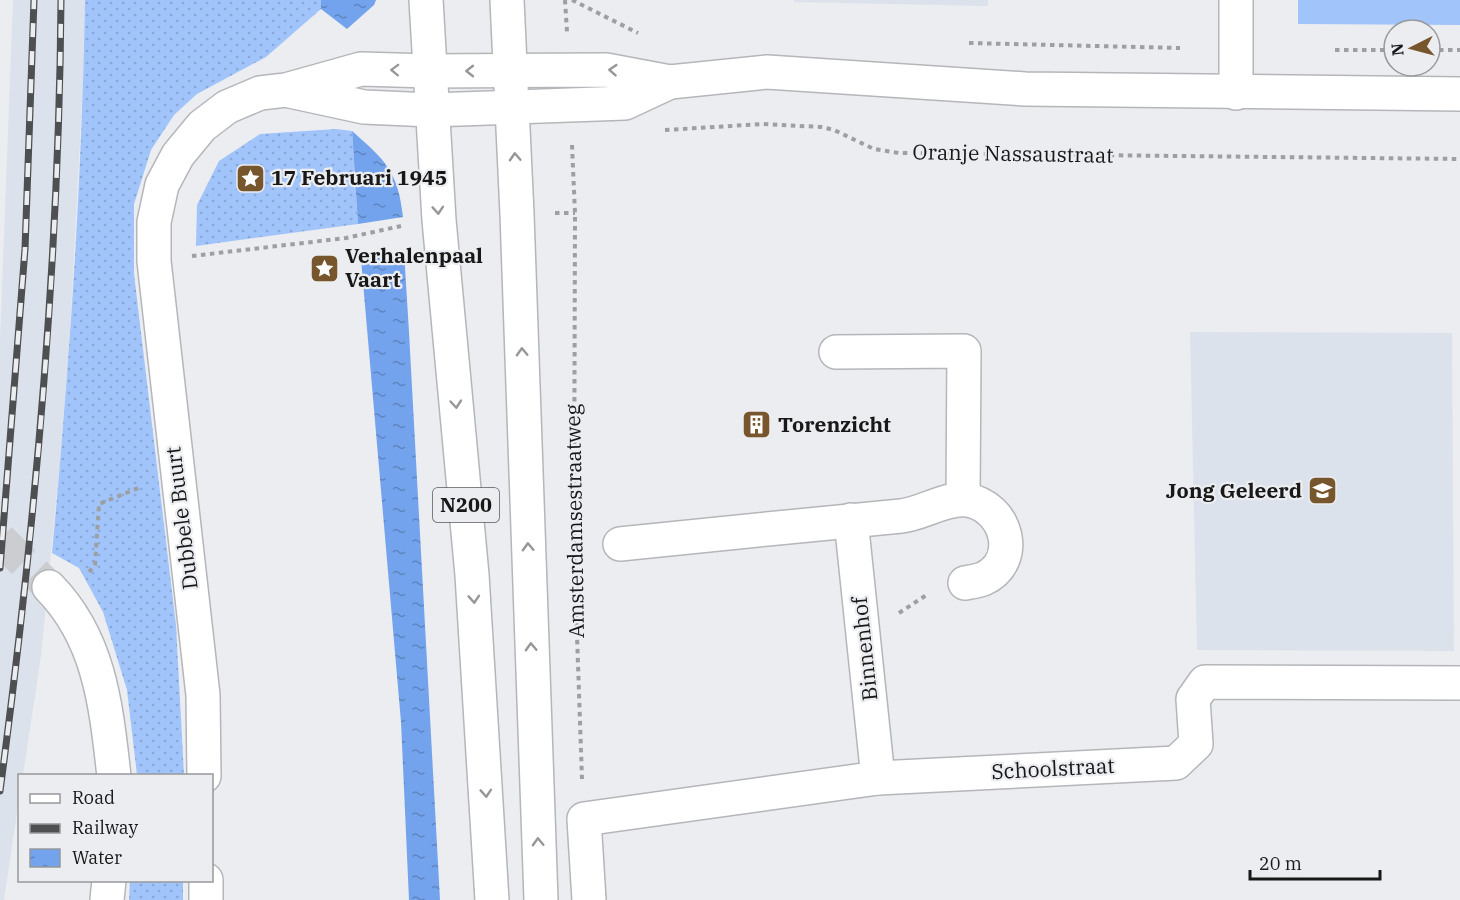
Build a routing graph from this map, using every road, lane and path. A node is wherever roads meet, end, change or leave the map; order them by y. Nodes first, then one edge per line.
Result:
1 (426, 0) edge
2 (507, 0) edge
3 (572, 0) edge
4 (1236, 0) edge
5 (627, 29) dead end
6 (1442, 50) edge
7 (1460, 50) edge
8 (430, 71) junction
9 (511, 71) junction
10 (670, 82) junction
11 (286, 90) junction
12 (1236, 93) junction
13 (1460, 94) edge
14 (512, 106) junction
15 (431, 110) junction
16 (663, 130) dead end
17 (581, 140) dead end
18 (1460, 159) edge
19 (575, 213) junction
20 (517, 214) junction
21 (439, 220) junction
22 (154, 261) junction
23 (836, 352) dead end
24 (174, 450) junction
25 (963, 499) junction
26 (851, 520) junction
27 (620, 544) dead end
28 (965, 584) joint
29 (56, 595) joint
30 (862, 623) junction
31 (1460, 683) edge
32 (114, 774) edge
33 (204, 774) edge
34 (878, 778) junction
35 (584, 819) junction
36 (110, 882) edge
37 (206, 882) edge
38 (107, 900) edge
39 (206, 900) edge
40 (492, 900) edge
41 (541, 900) edge
42 (589, 900) edge

1 - 8 street, N200
2 - 9 street, N200
3 - 5 path
4 - 12 street
6 - 7 path
9 -> 8 street
8 -> 11 street, Dubbele Buurt
8 - 15 street, N200
10 -> 9 street
9 - 14 street, N200
10 - 12 street
10 - 14 street
11 - 15 street, Dubbele Buurt
11 - 22 street, Dubbele Buurt
12 - 13 street
14 - 15 street
20 -> 14 street, N200
15 -> 21 street, N200
16 - 18 path, Oranje Nassaustraat
17 - 19 path, Amsterdamsestraatweg
19 - 20 path
19 - 35 path, Amsterdamsestraatweg
41 -> 20 street, N200
21 - 22 path
21 -> 40 street, N200
22 - 24 street, Dubbele Buurt
23 - 25 street
24 - 29 path
24 - 33 street, Dubbele Buurt
25 - 26 street
25 - 28 street
26 - 27 street
26 - 30 street, Binnenhof
28 - 30 path
29 - 32 street
30 - 34 street, Binnenhof
31 - 34 street, Schoolstraat
34 - 35 street, Schoolstraat
35 - 42 street
36 - 38 street
37 - 39 street

